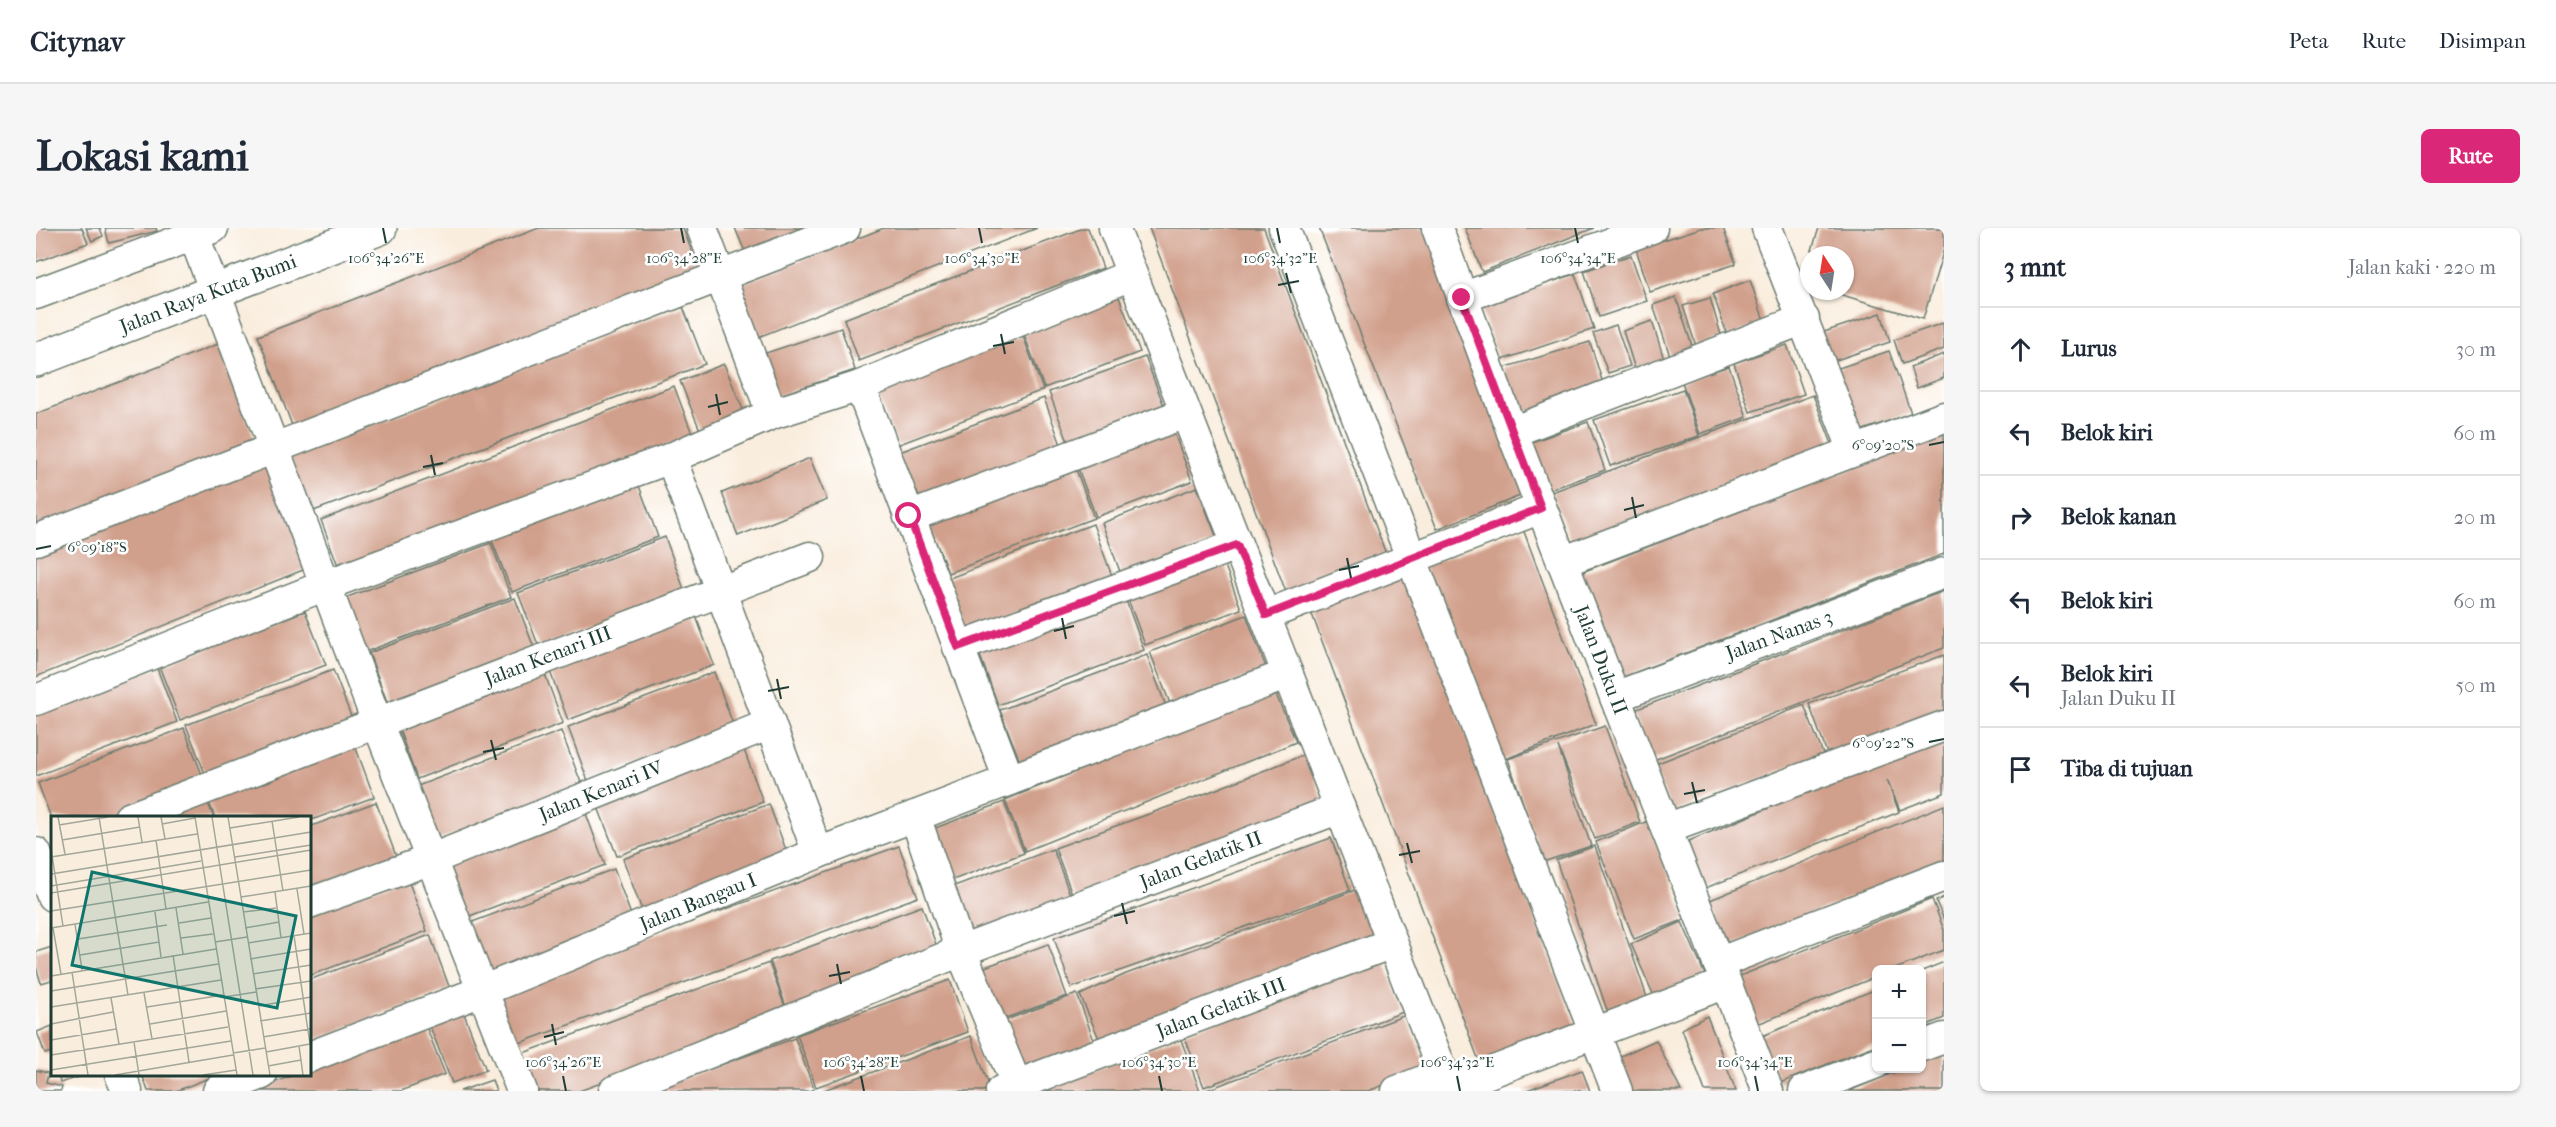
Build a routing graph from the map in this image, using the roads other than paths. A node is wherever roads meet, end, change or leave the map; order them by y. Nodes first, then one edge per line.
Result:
1 (380, 228) edge
2 (702, 228) edge
3 (845, 228) edge
4 (1114, 228) edge
5 (1284, 228) edge
6 (1437, 228) edge
7 (1652, 228) edge
8 (1767, 228) edge
9 (199, 230) edge
10 (1131, 275) junction
11 (721, 276) junction
12 (214, 292) junction
13 (36, 294) edge
14 (1462, 298) junction
15 (1804, 319) junction
16 (36, 360) edge
17 (860, 386) junction
18 (1185, 413) junction
19 (772, 414) junction
20 (1944, 417) edge
21 (1512, 432) junction
22 (274, 447) junction
23 (1854, 451) junction
24 (671, 458) junction
25 (1541, 508) junction
26 (909, 516) junction
27 (36, 540) edge
28 (1237, 545) junction
29 (810, 557) dead end
30 (1411, 557) junction
31 (1562, 562) junction
32 (1944, 573) edge
33 (326, 585) junction
34 (719, 591) junction
35 (1266, 615) junction
36 (958, 647) junction
37 (1288, 674) junction
38 (1615, 697) junction
39 (36, 700) edge
40 (377, 722) junction
41 (770, 724) junction
42 (1944, 726) edge
43 (1009, 780) junction
44 (1340, 808) junction
45 (134, 816) edge
46 (915, 816) junction
47 (1666, 829) junction
48 (51, 848) edge
49 (36, 853) edge
50 (818, 853) junction
51 (432, 859) junction
52 (1944, 876) edge
53 (51, 893) edge
54 (310, 903) edge
55 (1392, 943) junction
56 (961, 951) junction
57 (1722, 973) junction
58 (482, 991) junction
59 (1594, 1031) junction
60 (1944, 1038) edge
61 (1926, 1045) edge
62 (310, 1057) edge
63 (1872, 1065) edge
64 (121, 1076) edge
65 (257, 1076) edge
66 (1447, 1084) edge
67 (1012, 1089) edge
68 (127, 1091) edge
69 (218, 1091) edge
70 (522, 1091) edge
71 (614, 1091) edge
72 (1398, 1091) edge
73 (1617, 1091) edge
74 (1768, 1091) edge
75 (1804, 1091) edge

1 - 12 street, Jalan Raya Kuta Bumi
2 - 11 street
3 - 11 street
4 - 10 street
5 - 30 street
6 - 14 street, Jalan Duku II
7 - 14 street
8 - 15 street
9 - 12 street
9 - 13 street
10 - 17 street
10 - 18 street
11 - 19 street
11 - 22 street
12 - 16 street, Jalan Raya Kuta Bumi
12 - 22 street
14 - 21 street, Jalan Duku II
15 - 21 street
15 - 23 street
17 - 19 street
17 - 26 street
18 - 26 street
18 - 28 street
19 - 24 street
20 - 23 street
21 - 25 street, Jalan Duku II
22 - 27 street
22 - 33 street
23 - 31 street
24 - 33 street
24 - 34 street
25 - 30 street
25 - 31 street, Jalan Duku II
26 - 36 street
28 - 35 street
28 - 36 street
29 - 34 street, Jalan Kenari III
30 - 35 street
30 - 59 street
31 - 38 street, Jalan Duku II
32 - 38 street, Jalan Nanas 3
33 - 39 street
33 - 40 street
34 - 40 street, Jalan Kenari III
34 - 41 street
35 - 37 street
36 - 43 street
37 - 43 street, Jalan Bangau I
37 - 44 street
38 - 47 street, Jalan Duku II
40 - 45 street, Jalan Kenari III
40 - 51 street
41 - 50 street
41 - 51 street, Jalan Kenari IV
42 - 47 street
43 - 46 street, Jalan Bangau I
44 - 55 street
44 - 56 street, Jalan Gelatik II
46 - 50 street, Jalan Bangau I
46 - 56 street
47 - 57 street, Jalan Duku II
48 - 49 street
49 - 53 street
50 - 58 street, Jalan Bangau I
51 - 54 street, Jalan Kenari IV
51 - 58 street
52 - 57 street
55 - 66 street
55 - 67 street, Jalan Gelatik III
56 - 67 street
56 - 71 street, Jalan Gelatik II
57 - 59 street
57 - 74 street, Jalan Duku II
58 - 62 street, Jalan Bangau I
58 - 70 street
59 - 66 street
59 - 73 street
60 - 61 street
63 - 75 street
64 - 68 street
65 - 69 street
66 - 72 street

